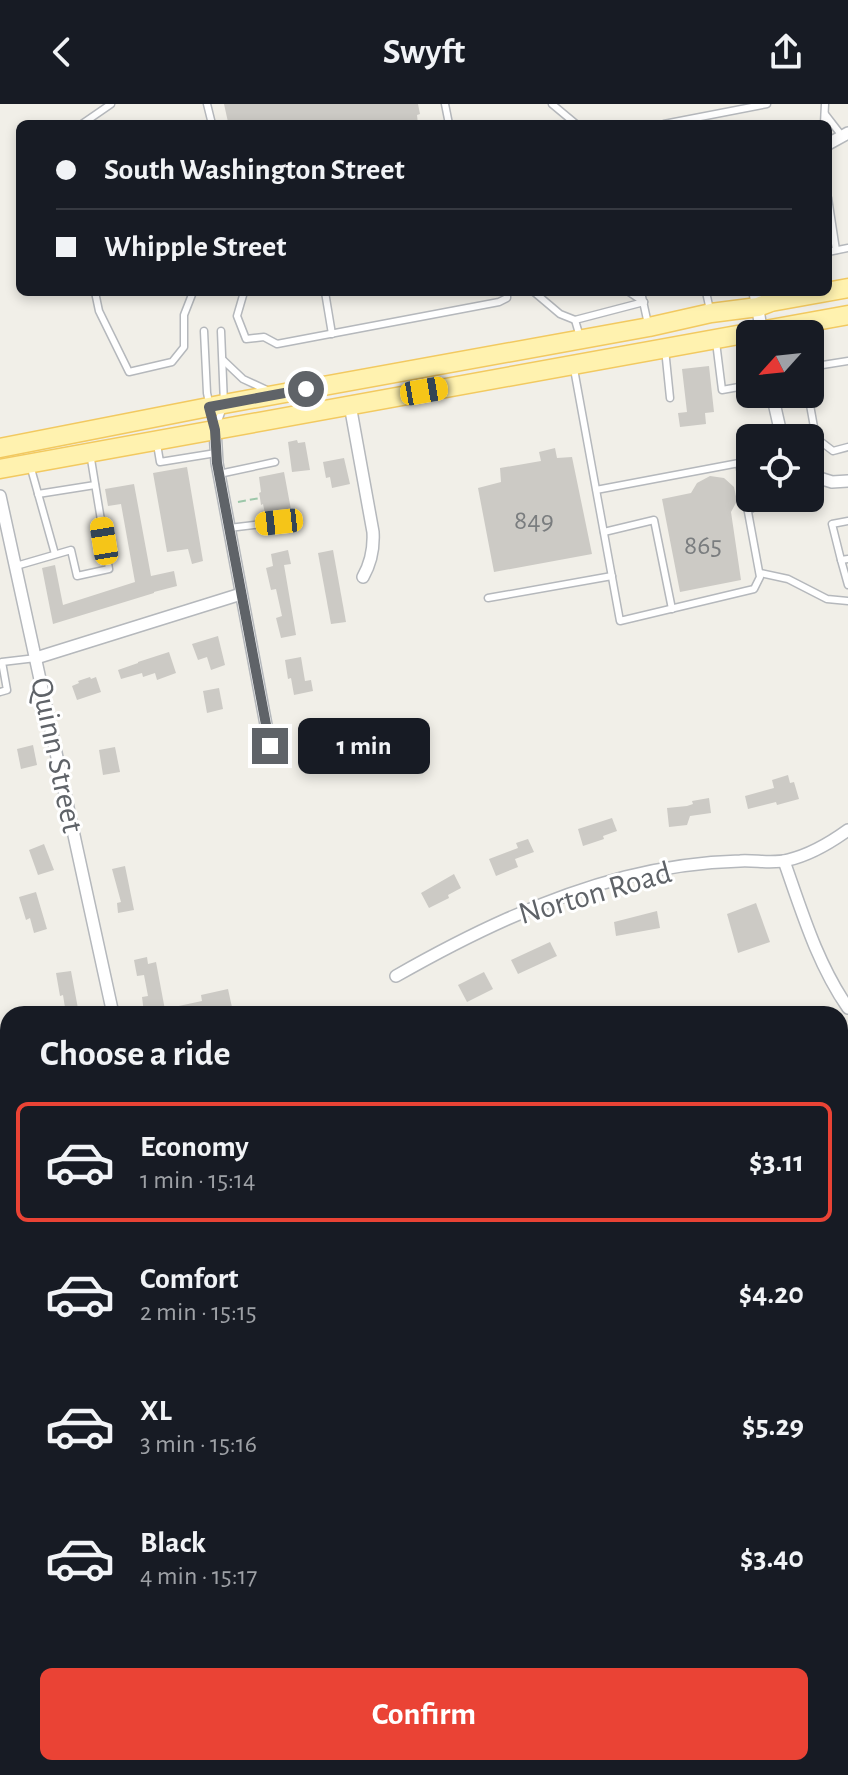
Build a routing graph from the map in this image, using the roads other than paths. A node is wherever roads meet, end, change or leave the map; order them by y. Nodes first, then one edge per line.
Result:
1 (111, 104) edge
2 (552, 104) edge
3 (714, 104) edge
4 (767, 104) edge
5 (825, 104) edge
6 (715, 114) junction
7 (825, 114) junction
8 (88, 120) edge
9 (571, 120) edge
10 (684, 120) edge
11 (824, 120) edge
12 (831, 120) edge
13 (832, 230) edge
14 (848, 248) edge
15 (836, 250) junction
16 (832, 251) edge
17 (96, 296) edge
18 (191, 296) edge
19 (243, 296) edge
20 (326, 296) edge
21 (507, 296) edge
22 (539, 296) edge
23 (635, 296) edge
24 (642, 296) edge
25 (707, 296) edge
26 (804, 296) edge
27 (757, 300) edge
28 (644, 302) junction
29 (711, 313) junction
30 (848, 315) edge
31 (575, 320) junction
32 (760, 320) edge
33 (824, 320) edge
34 (649, 327) junction
35 (204, 331) dead end
36 (221, 331) dead end
37 (332, 334) junction
38 (736, 337) edge
39 (581, 340) junction
40 (716, 340) junction
41 (665, 349) junction
42 (223, 360) junction
43 (848, 361) edge
44 (573, 365) junction
45 (824, 365) edge
46 (736, 388) edge
47 (276, 394) junction
48 (670, 398) dead end
49 (216, 405) junction
50 (350, 405) junction
51 (811, 408) edge
52 (215, 430) junction
53 (157, 440) junction
54 (848, 447) edge
55 (0, 448) edge
56 (90, 453) junction
57 (216, 453) junction
58 (275, 462) dead end
59 (30, 464) junction
60 (736, 464) edge
61 (0, 469) edge
62 (219, 474) junction
63 (824, 479) edge
64 (848, 481) edge
65 (95, 485) junction
66 (596, 490) junction
67 (38, 494) junction
68 (0, 496) edge
69 (749, 512) edge
70 (848, 521) edge
71 (279, 522) dead end
72 (229, 528) junction
73 (604, 532) junction
74 (55, 554) junction
75 (844, 559) edge
76 (16, 566) junction
77 (760, 573) junction
78 (612, 576) junction
79 (363, 577) dead end
80 (848, 585) edge
81 (241, 594) junction
82 (488, 598) dead end
83 (848, 601) edge
84 (672, 609) junction
85 (36, 658) junction
86 (1, 659) edge
87 (0, 692) edge
88 (270, 746) dead end
89 (848, 830) edge
90 (784, 861) junction
91 (396, 976) dead end
92 (111, 1006) edge
93 (847, 1006) edge

1 - 8 lane
2 - 9 lane
3 - 6 lane
4 - 6 lane
5 - 7 lane
6 - 10 lane
7 - 11 lane
7 - 12 lane
13 - 15 lane
14 - 15 lane
15 - 16 lane
17 - 18 lane
19 - 37 lane
20 - 37 lane
21 - 37 lane
22 - 31 lane
23 - 28 lane
24 - 28 lane
25 - 29 lane
26 - 27 main road
27 - 29 main road
27 - 32 street
28 - 31 lane
28 - 34 lane
29 - 34 main road
30 - 33 main road
31 - 39 lane
34 - 39 main road
35 - 49 lane
36 - 42 lane
38 - 40 main road
39 - 47 main road
40 - 41 main road
40 - 46 lane
41 - 44 main road
41 - 48 lane
42 - 47 lane
42 - 49 lane
43 - 45 lane
44 - 50 main road
44 - 66 lane
47 - 49 main road
49 - 52 lane
49 - 52 lane
49 - 55 main road
50 - 52 main road
50 - 79 street
51 - 54 lane
52 - 53 main road
52 - 57 street
53 - 56 main road
53 - 57 lane
56 - 59 main road
56 - 65 lane
57 - 62 street
58 - 62 lane
59 - 61 main road
59 - 67 lane
60 - 66 lane
62 - 72 street
63 - 64 street
65 - 67 lane
65 - 74 lane
66 - 73 lane
67 - 74 lane
68 - 76 street, Quinn Street
69 - 77 lane
70 - 75 lane
71 - 72 lane
72 - 81 street
73 - 78 lane
73 - 84 lane
74 - 76 lane
75 - 80 lane
76 - 85 street, Quinn Street
77 - 83 lane
77 - 84 lane
78 - 82 lane
78 - 84 lane
81 - 85 street
81 - 88 street
85 - 86 lane
85 - 92 street, Quinn Street
86 - 87 lane
89 - 90 street, Norton Road
90 - 91 street, Norton Road
90 - 93 street

